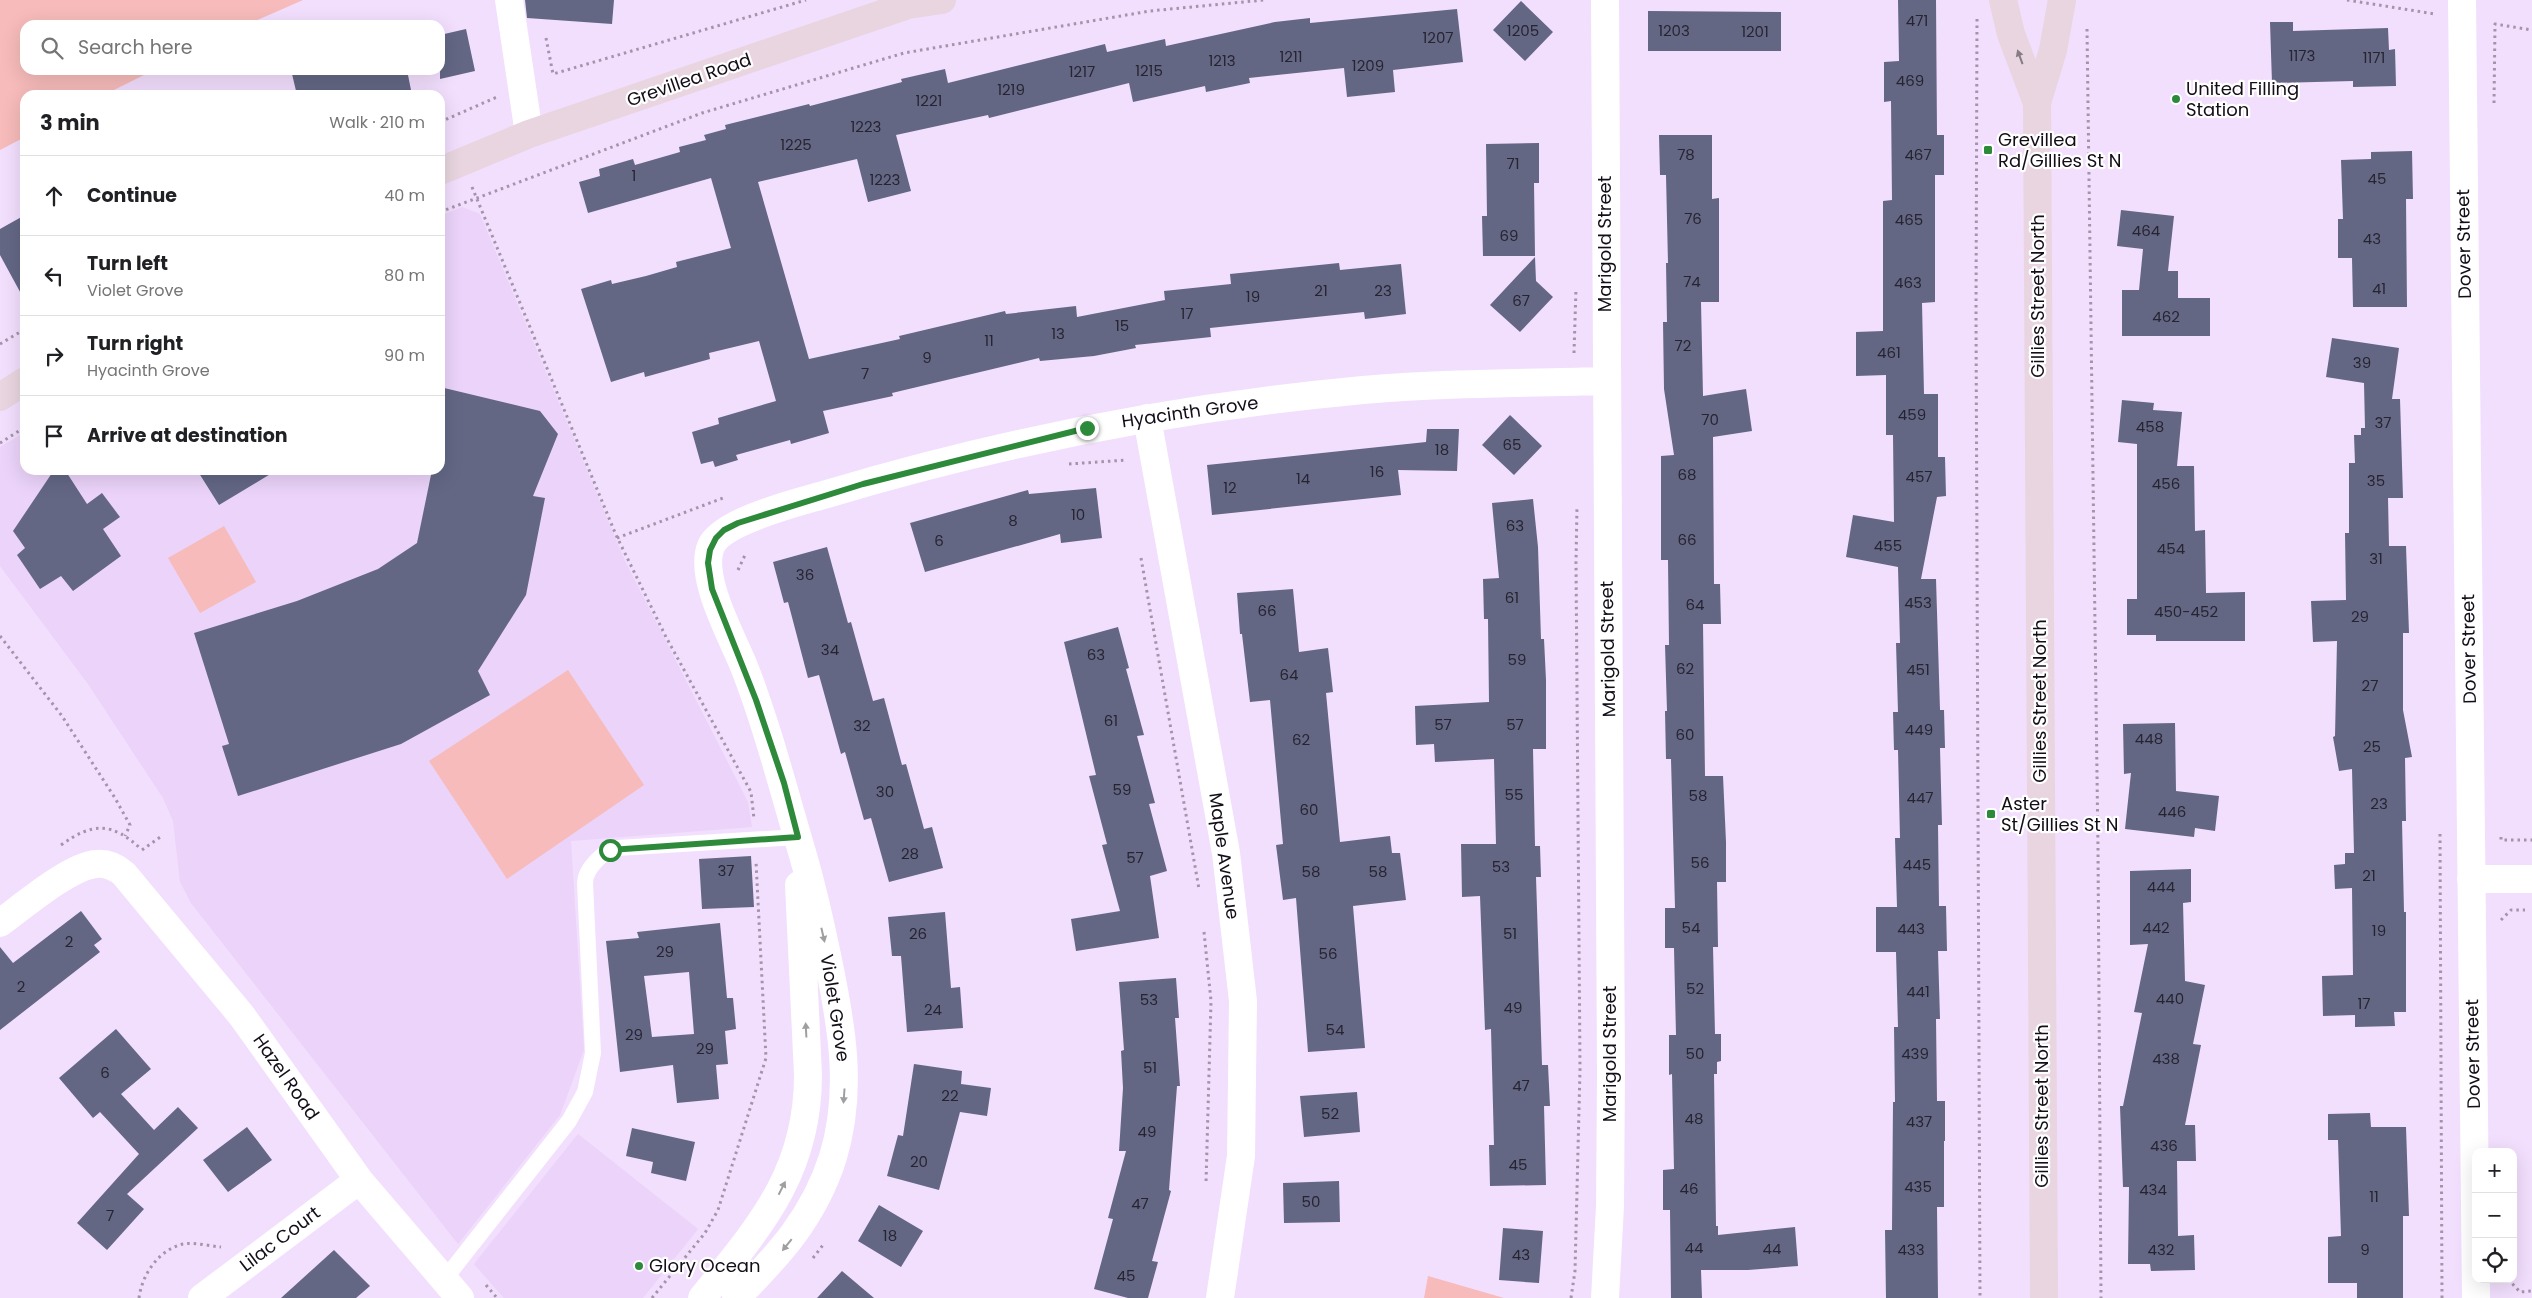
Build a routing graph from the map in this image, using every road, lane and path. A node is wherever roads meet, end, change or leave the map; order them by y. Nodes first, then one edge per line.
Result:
1 (509, 0) edge
2 (806, 0) edge
3 (942, 0) edge
4 (1264, 0) edge
5 (1605, 0) edge
6 (2003, 0) edge
7 (2062, 0) edge
8 (2346, 0) edge
9 (908, 3) edge
10 (2452, 8) edge
11 (1977, 11) dead end
12 (2087, 20) dead end
13 (2495, 24) dead end
14 (2532, 30) edge
15 (553, 74) dead end
16 (497, 96) dead end
17 (2037, 103) junction
18 (445, 120) edge
19 (530, 134) junction
20 (452, 165) edge
21 (475, 197) junction
22 (445, 210) edge
23 (20, 332) edge
24 (0, 344) edge
25 (1606, 381) junction
26 (20, 384) edge
27 (0, 397) edge
28 (1147, 418) junction
29 (20, 430) edge
30 (0, 443) edge
31 (1064, 465) dead end
32 (1128, 469) dead end
33 (1578, 501) dead end
34 (710, 550) joint
35 (748, 550) dead end
36 (1141, 553) dead end
37 (737, 570) dead end
38 (0, 636) edge
39 (163, 835) dead end
40 (125, 836) dead end
41 (798, 837) junction
42 (755, 840) junction
43 (2501, 840) dead end
44 (2532, 840) edge
45 (142, 850) dead end
46 (2532, 878) edge
47 (2440, 879) dead end
48 (2471, 879) junction
49 (1201, 897) dead end
50 (2511, 910) dead end
51 (2532, 910) edge
52 (1204, 923) dead end
53 (0, 924) edge
54 (359, 1180) junction
55 (1206, 1192) dead end
56 (224, 1247) dead end
57 (2512, 1283) edge
58 (452, 1289) edge
59 (2532, 1292) edge
60 (139, 1298) edge
61 (202, 1298) edge
62 (652, 1298) edge
63 (702, 1298) edge
64 (736, 1298) edge
65 (1220, 1298) edge
66 (1572, 1298) edge
67 (1604, 1298) edge
68 (1980, 1298) edge
69 (2044, 1298) edge
70 (2101, 1298) edge
71 (2442, 1298) edge
72 (2476, 1298) edge

1 - 19 street
2 - 15 path
3 - 9 main road, Grevillea Road
4 - 21 path
5 - 25 street, Marigold Street
17 -> 6 main road, Gillies Street North
7 - 17 main road, Gillies Street North
8 - 10 path
9 - 19 main road, Grevillea Road
10 - 48 street, Dover Street
11 - 68 path
12 - 70 path
13 - 14 path
16 - 18 path
17 - 69 main road, Gillies Street North
19 - 20 main road, Grevillea Road
20 - 21 path
21 - 22 path
21 - 42 path
23 - 24 path
25 - 28 street, Hyacinth Grove
25 - 67 street, Marigold Street
26 - 27 main road
28 - 34 street, Hyacinth Grove
28 - 65 street, Maple Avenue
29 - 30 path
31 - 32 path
33 - 66 path
34 - 41 street, Violet Grove
35 - 37 path
36 - 49 path
38 - 40 path
39 - 45 path
41 - 42 lane
63 -> 41 street, Violet Grove
41 -> 64 street, Violet Grove
42 - 58 lane
42 - 62 path
43 - 44 path
46 - 48 street
47 - 71 path
48 - 72 street, Dover Street
50 - 51 path
52 - 55 path
53 - 54 street, Hazel Road
54 - 58 street, Hazel Road
54 - 61 street, Lilac Court
56 - 60 path
57 - 59 path

